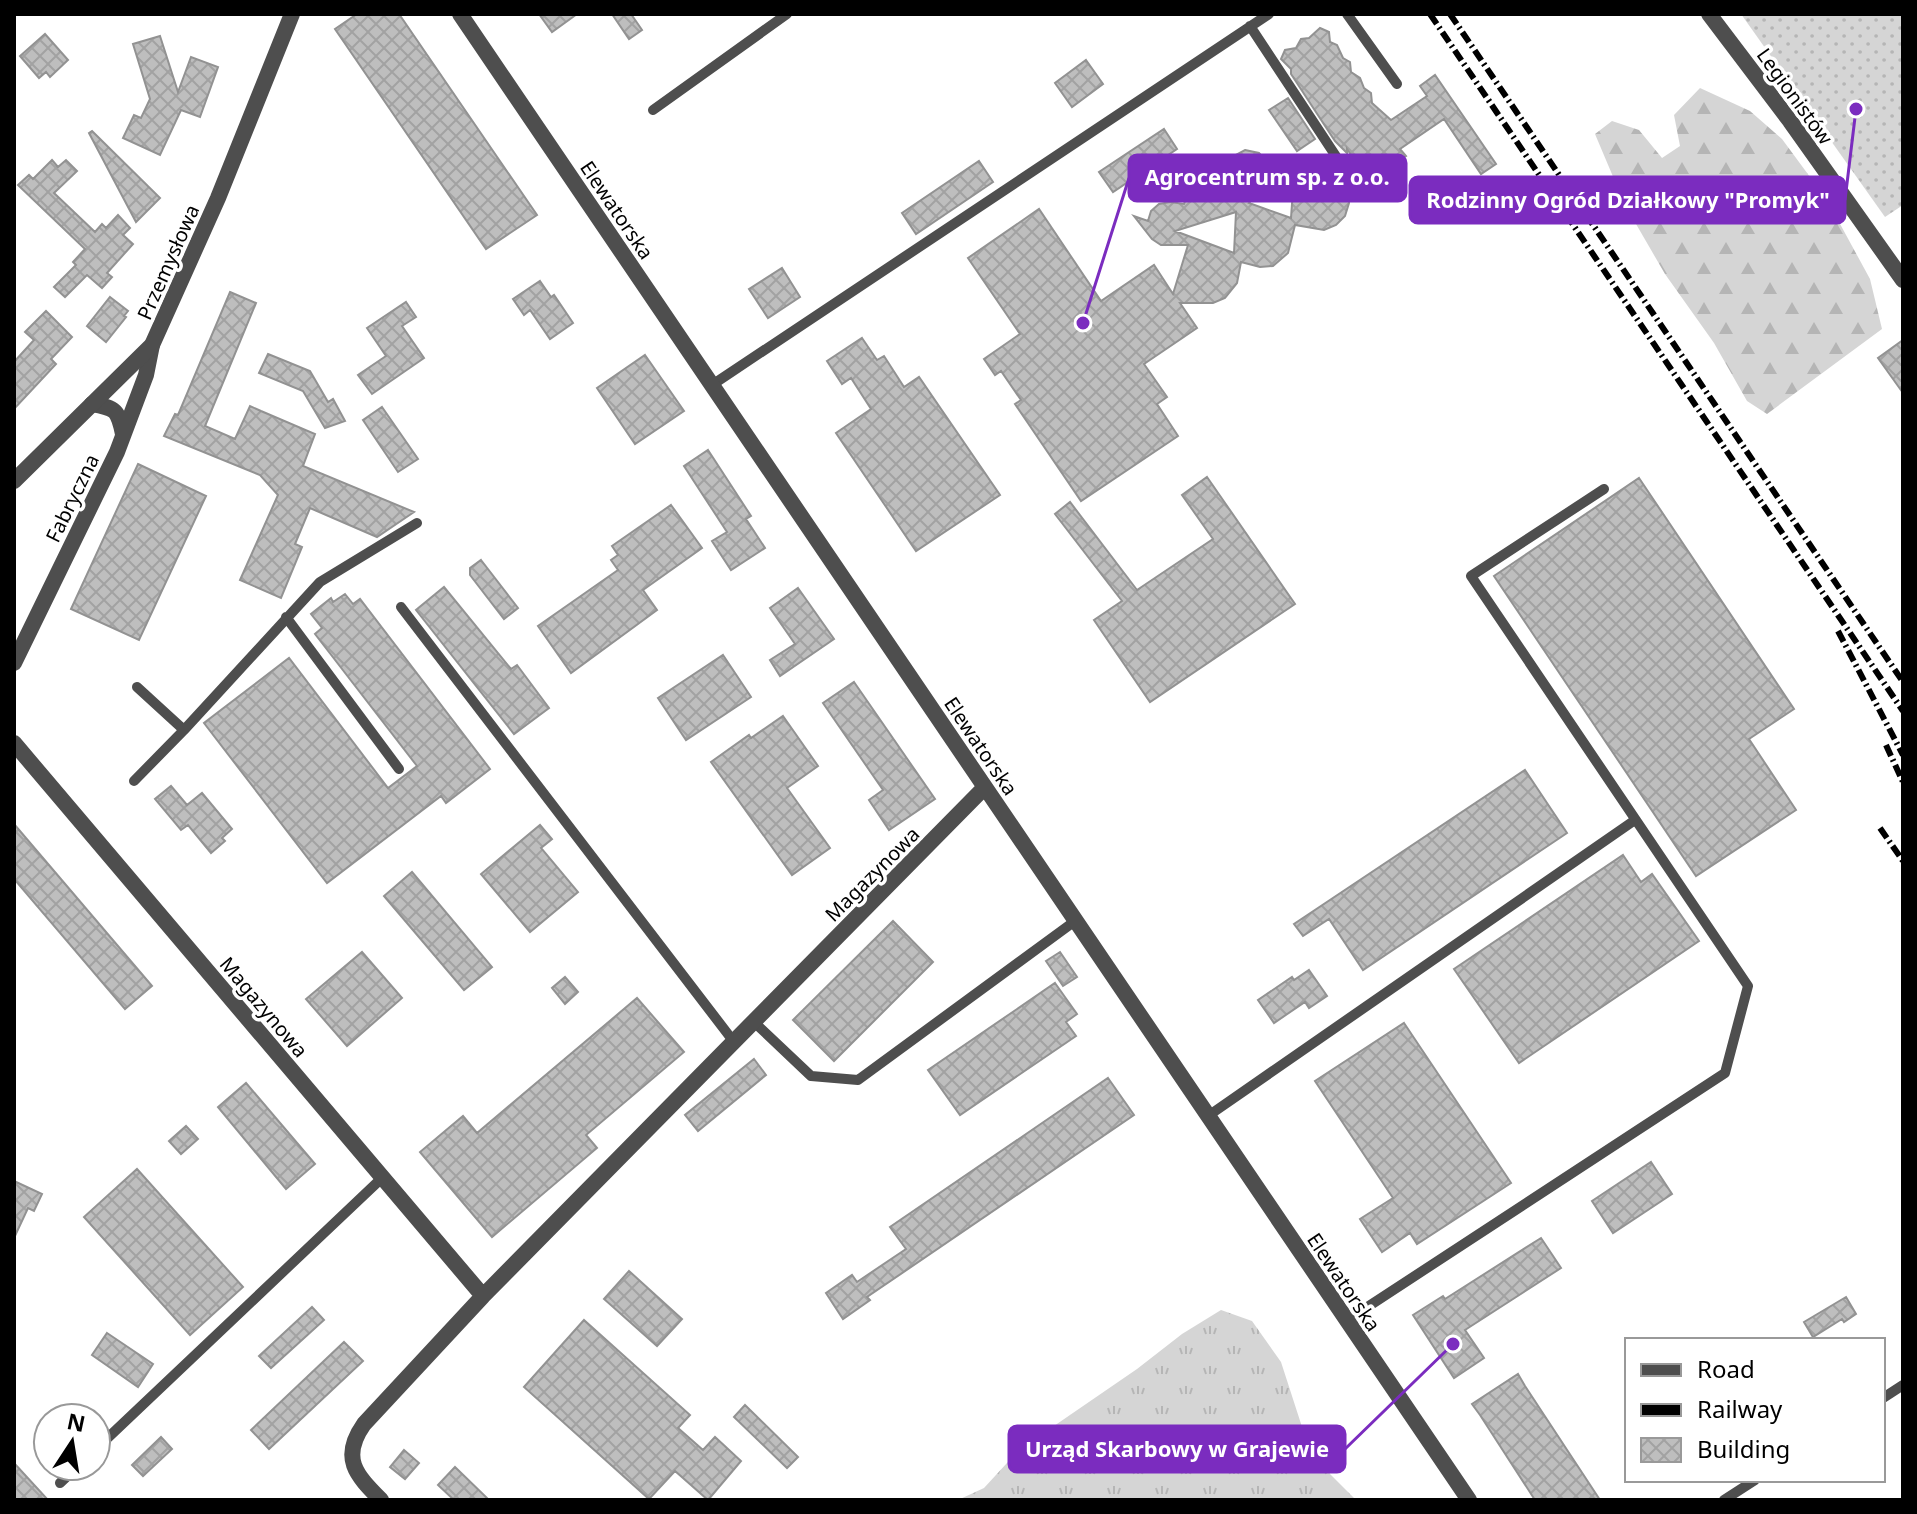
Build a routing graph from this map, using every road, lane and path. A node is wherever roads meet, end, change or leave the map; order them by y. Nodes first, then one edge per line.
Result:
1 (292, 14) edge
2 (460, 14) edge
3 (787, 14) edge
4 (1269, 14) edge
5 (1347, 14) edge
6 (1709, 14) edge
7 (1250, 26) junction
8 (1397, 84) dead end
9 (653, 110) dead end
10 (1349, 176) dead end
11 (1903, 280) edge
12 (152, 345) junction
13 (712, 385) junction
14 (92, 404) junction
15 (123, 436) junction
16 (14, 481) edge
17 (1604, 489) dead end
18 (417, 523) dead end
19 (401, 607) dead end
20 (286, 617) junction
21 (14, 663) edge
22 (137, 687) dead end
23 (184, 730) junction
24 (14, 743) edge
25 (399, 769) dead end
26 (134, 781) dead end
27 (985, 787) junction
28 (1635, 820) junction
29 (1075, 921) junction
30 (754, 1022) junction
31 (734, 1042) junction
32 (1208, 1116) junction
33 (383, 1177) junction
34 (483, 1296) junction
35 (1346, 1321) junction
36 (1903, 1385) edge
37 (1885, 1397) edge
38 (112, 1434) edge
39 (1752, 1482) edge
40 (381, 1500) edge
41 (1469, 1500) edge
42 (1724, 1500) edge

1 - 12 street, Przemysłowa
2 - 13 street, Elewatorska
3 - 9 lane
4 - 7 lane
5 - 8 lane
6 - 11 street, Legionistów
7 - 10 lane
7 - 13 lane
12 - 14 street, Przemysłowa
12 - 15 street, Fabryczna
13 - 27 street, Elewatorska
14 - 15 street
14 - 16 street, Przemysłowa
15 - 21 street, Fabryczna
17 - 28 lane
18 - 20 lane
19 - 31 lane
20 - 23 lane
20 - 25 lane
22 - 23 lane
23 - 26 lane
24 - 33 street, Magazynowa
27 - 29 street, Elewatorska
27 - 30 street, Magazynowa
28 - 32 lane
28 - 35 lane
29 - 30 lane
29 - 32 street, Elewatorska
30 - 31 street, Magazynowa
31 - 34 street, Magazynowa
32 - 35 street, Elewatorska
33 - 34 street, Magazynowa
33 - 38 lane
34 - 40 street, Magazynowa
35 - 41 street, Elewatorska
36 - 37 lane
39 - 42 lane

